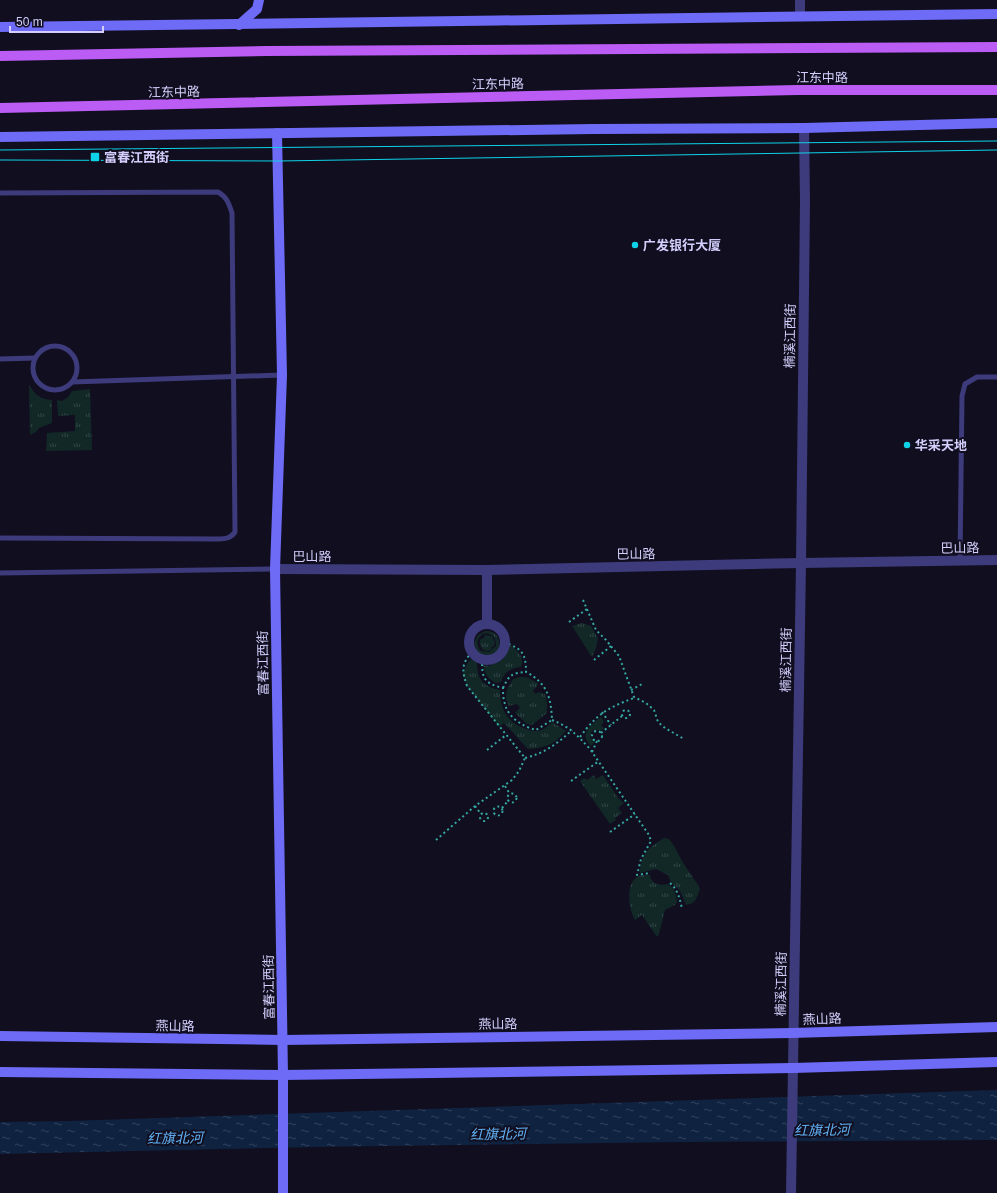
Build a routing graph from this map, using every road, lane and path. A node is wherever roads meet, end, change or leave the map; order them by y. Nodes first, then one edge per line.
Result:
1 (259, 0) edge
2 (800, 0) edge
3 (997, 14) edge
4 (800, 16) junction
5 (239, 25) junction
6 (0, 27) edge
7 (997, 46) edge
8 (0, 56) edge
9 (997, 90) edge
10 (0, 108) edge
11 (997, 123) edge
12 (804, 128) junction
13 (276, 133) junction
14 (0, 137) edge
15 (0, 193) edge
16 (35, 358) junction
17 (0, 359) edge
18 (282, 376) junction
19 (233, 377) junction
20 (997, 377) edge
21 (72, 382) junction
22 (0, 538) edge
23 (997, 560) edge
24 (960, 561) junction
25 (801, 563) junction
26 (275, 569) junction
27 (487, 570) junction
28 (0, 573) edge
29 (583, 600) dead end
30 (587, 609) junction
31 (569, 622) dead end
32 (488, 624) junction
33 (504, 642) junction
34 (611, 646) junction
35 (472, 652) junction
36 (482, 659) junction
37 (594, 660) dead end
38 (526, 672) junction
39 (642, 684) dead end
40 (503, 688) junction
41 (631, 690) junction
42 (634, 697) junction
43 (602, 712) junction
44 (622, 716) junction
45 (552, 720) junction
46 (611, 725) junction
47 (572, 730) junction
48 (601, 733) junction
49 (506, 735) junction
50 (580, 737) junction
51 (684, 739) dead end
52 (597, 741) junction
53 (487, 750) dead end
54 (592, 752) junction
55 (525, 758) junction
56 (599, 761) junction
57 (571, 781) dead end
58 (504, 786) junction
59 (510, 794) junction
60 (508, 801) junction
61 (475, 806) junction
62 (502, 808) junction
63 (494, 813) junction
64 (481, 814) junction
65 (635, 814) junction
66 (487, 815) junction
67 (610, 832) dead end
68 (436, 840) dead end
69 (650, 873) dead end
70 (670, 883) dead end
71 (682, 909) dead end
72 (997, 1027) edge
73 (794, 1033) junction
74 (0, 1036) edge
75 (283, 1040) junction
76 (997, 1062) edge
77 (793, 1068) junction
78 (0, 1072) edge
79 (284, 1075) junction
80 (283, 1193) edge
81 (791, 1193) edge

1 - 5 street
2 - 4 street
3 - 4 street
4 - 5 street
5 - 6 street
7 - 8 main road
9 - 10 main road, 江东中路
11 - 12 street
12 - 13 street
12 - 25 street, 楠溪江西街
13 - 14 street
13 - 18 street, 富春江西街
15 - 19 lane
16 - 17 lane
16 - 21 lane
16 - 21 lane
18 - 19 lane
18 - 26 street, 富春江西街
19 - 21 lane
19 - 22 lane
20 - 24 lane
23 - 24 street, 巴山路
24 - 25 street, 巴山路
25 - 27 street, 巴山路
25 - 73 street, 楠溪江西街
26 - 27 street, 巴山路
26 - 28 lane
26 - 75 street, 富春江西街
27 - 32 street
29 - 30 path
30 - 31 path
30 - 34 path
32 - 33 street
32 - 35 street
33 - 36 street
33 - 38 path
34 - 37 path
34 - 41 path
35 - 36 street
35 - 49 path
36 - 40 path
38 - 40 path
38 - 45 path
39 - 41 path
40 - 45 path
41 - 42 path
42 - 43 path
42 - 51 path
43 - 46 path
43 - 50 path
44 - 44 path
44 - 46 path
45 - 47 path
46 - 48 path
47 - 50 path
47 - 55 path
48 - 52 path
48 - 52 path
49 - 53 path
49 - 55 path
50 - 54 path
52 - 54 path
54 - 56 path
55 - 58 path
56 - 57 path
56 - 65 path
58 - 59 path
58 - 61 path
59 - 60 path
59 - 60 path
60 - 62 path
61 - 64 path
61 - 68 path
62 - 63 path
62 - 63 path
63 - 66 path
64 - 66 path
64 - 66 path
65 - 67 path
65 - 69 path
70 - 71 path
72 - 73 street, 燕山路
73 - 75 street, 燕山路
73 - 77 street, 楠溪江西街
74 - 75 street, 燕山路
75 - 79 street, 富春江西街
76 - 77 street
77 - 79 street
77 - 81 street, 楠溪江西街
78 - 79 street
79 - 80 street, 富春江西街

